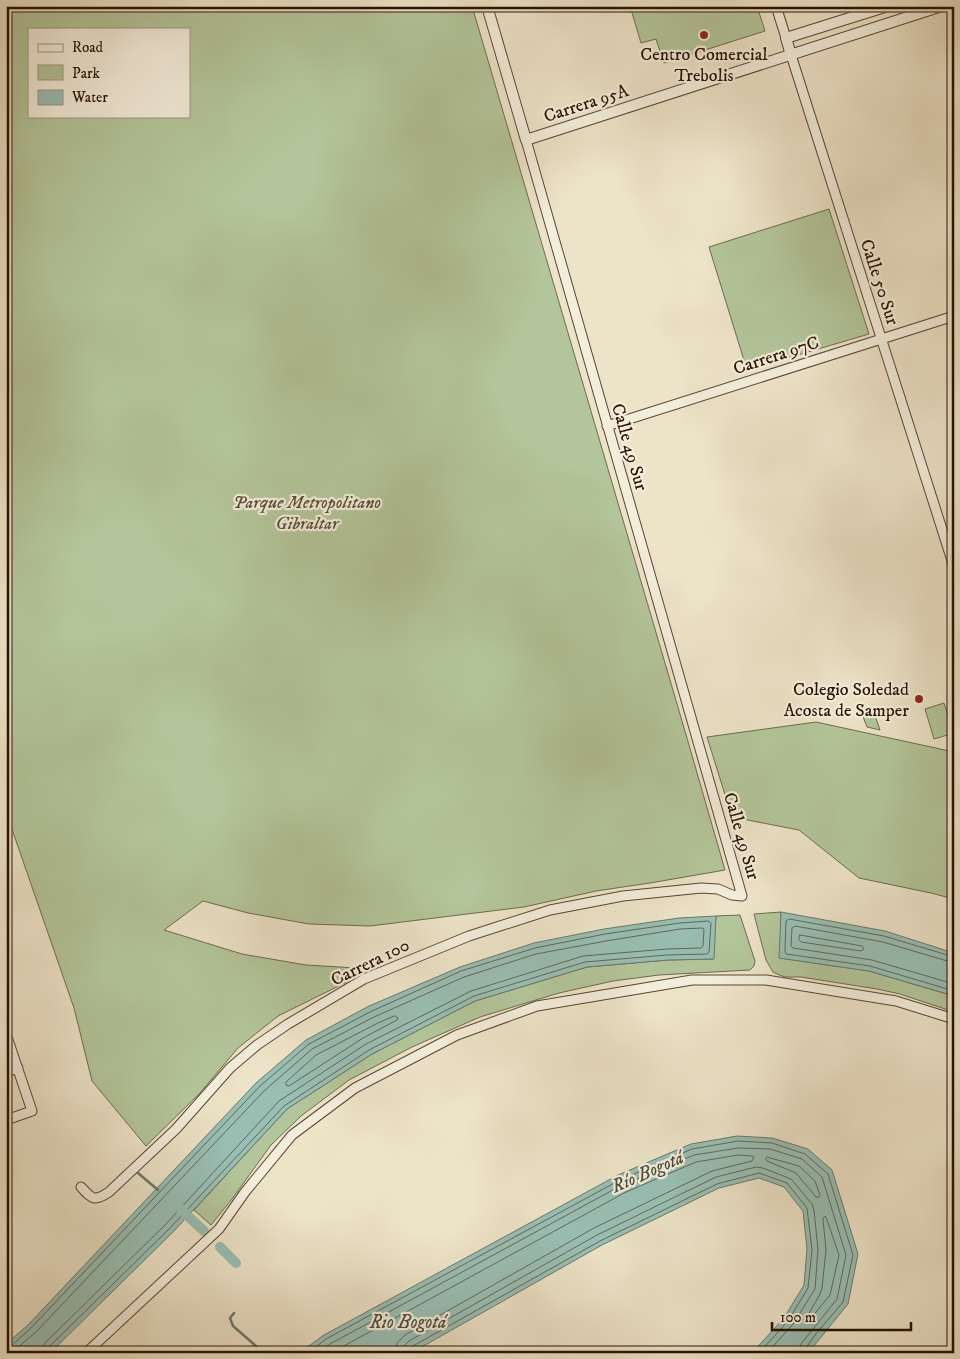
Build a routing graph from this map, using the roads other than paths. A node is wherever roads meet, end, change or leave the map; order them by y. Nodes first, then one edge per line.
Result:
1 (487, 6) edge
2 (776, 6) edge
3 (888, 6) edge
4 (942, 6) edge
5 (786, 38) junction
6 (791, 55) junction
7 (526, 140) junction
8 (954, 316) edge
9 (880, 339) junction
10 (607, 426) junction
11 (954, 567) edge
12 (742, 896) joint
13 (954, 1019) edge
14 (6, 1034) edge
15 (18, 1068) junction
16 (6, 1072) edge
17 (6, 1120) edge
18 (81, 1187) dead end
19 (86, 1353) edge

1 - 7 street, Calle 49 Sur
2 - 5 street, Calle 50 Sur
3 - 5 street
4 - 6 street, Carrera 95A
5 - 6 street, Calle 50 Sur
6 - 7 street, Carrera 95A
6 - 9 street, Calle 50 Sur
7 - 10 street, Calle 49 Sur
8 - 9 street, Carrera 97C
9 - 10 street, Carrera 97C
9 - 11 street, Calle 50 Sur
10 - 12 street, Calle 49 Sur
12 - 18 street, Carrera 100
13 - 19 street
14 - 15 street
15 - 16 street
15 - 17 street

